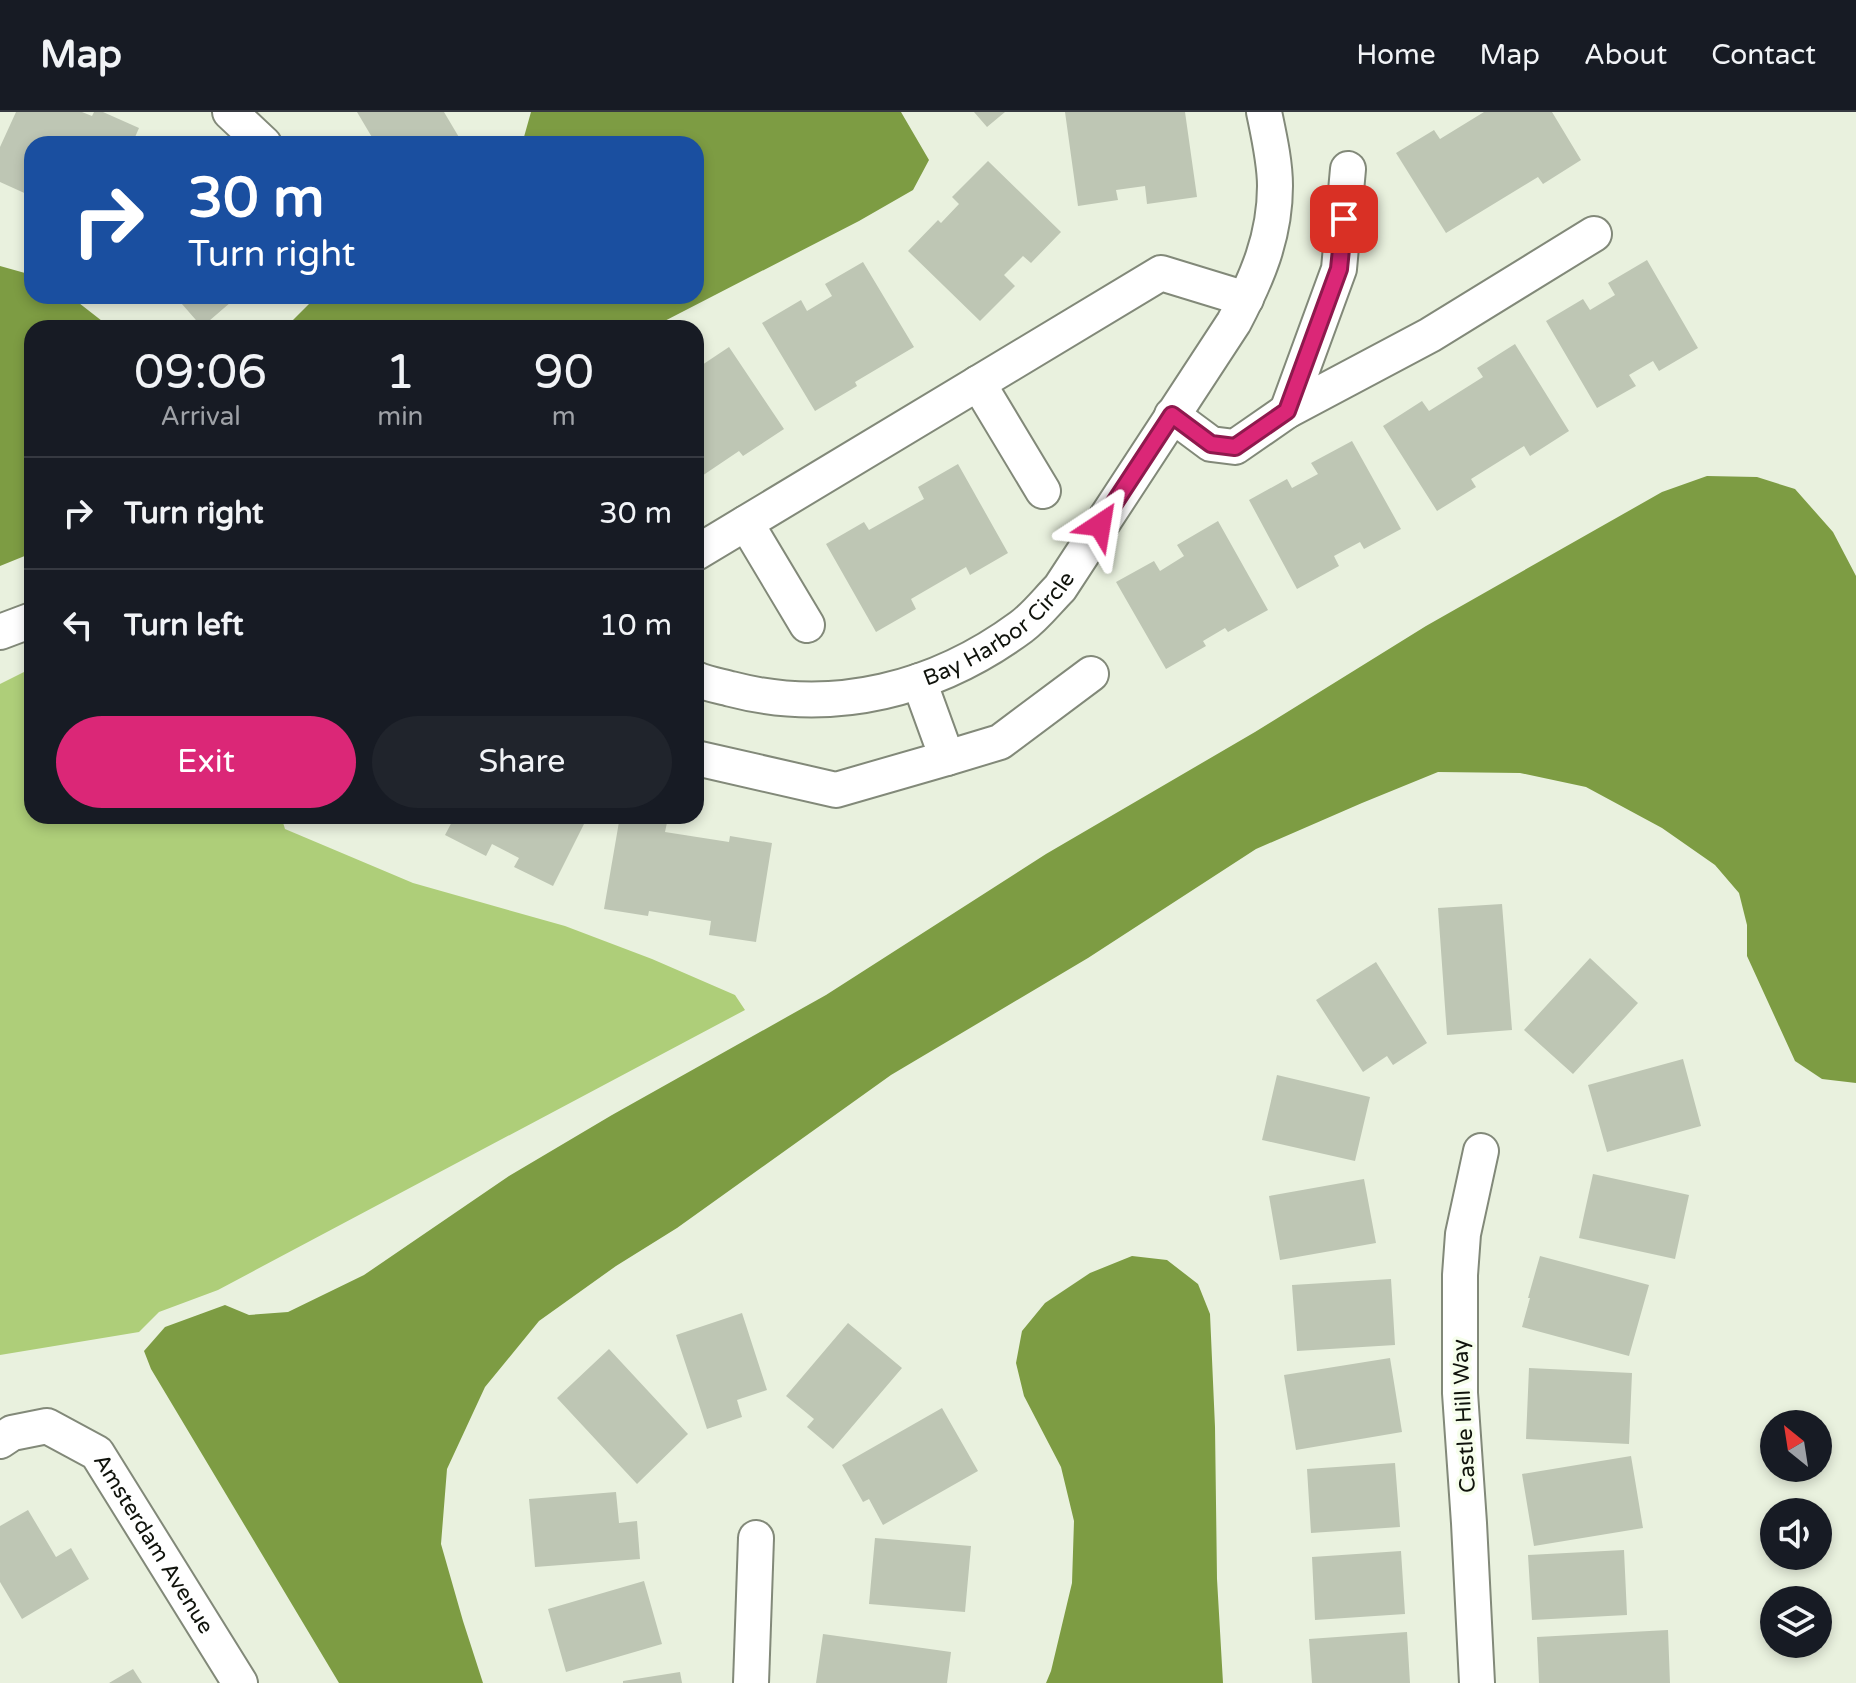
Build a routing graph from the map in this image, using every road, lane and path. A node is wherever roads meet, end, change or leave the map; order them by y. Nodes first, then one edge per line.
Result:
1 (230, 112) edge
2 (1264, 112) edge
3 (256, 136) edge
4 (1348, 169) dead end
5 (1594, 234) dead end
6 (1246, 299) junction
7 (978, 383) junction
8 (1287, 411) junction
9 (1172, 415) junction
10 (1043, 491) dead end
11 (746, 523) junction
12 (704, 548) edge
13 (24, 623) edge
14 (807, 625) dead end
15 (0, 632) edge
16 (1091, 674) dead end
17 (704, 681) edge
18 (919, 681) junction
19 (947, 758) junction
20 (704, 760) edge
21 (1481, 1151) dead end
22 (0, 1441) edge
23 (756, 1538) dead end
24 (240, 1683) edge
25 (751, 1683) edge
26 (1477, 1683) edge

1 - 3 street
2 - 6 street, Bay Harbor Circle
4 - 8 street
5 - 8 street
6 - 7 street
6 - 9 street, Bay Harbor Circle
7 - 10 street
7 - 11 street
8 - 9 street
9 - 18 street, Bay Harbor Circle
11 - 12 street
11 - 14 street
13 - 15 street
16 - 19 street
17 - 18 street, Bay Harbor Circle
18 - 19 street
19 - 20 street
21 - 26 street, Castle Hill Way
22 - 24 street, Amsterdam Avenue
23 - 25 street

